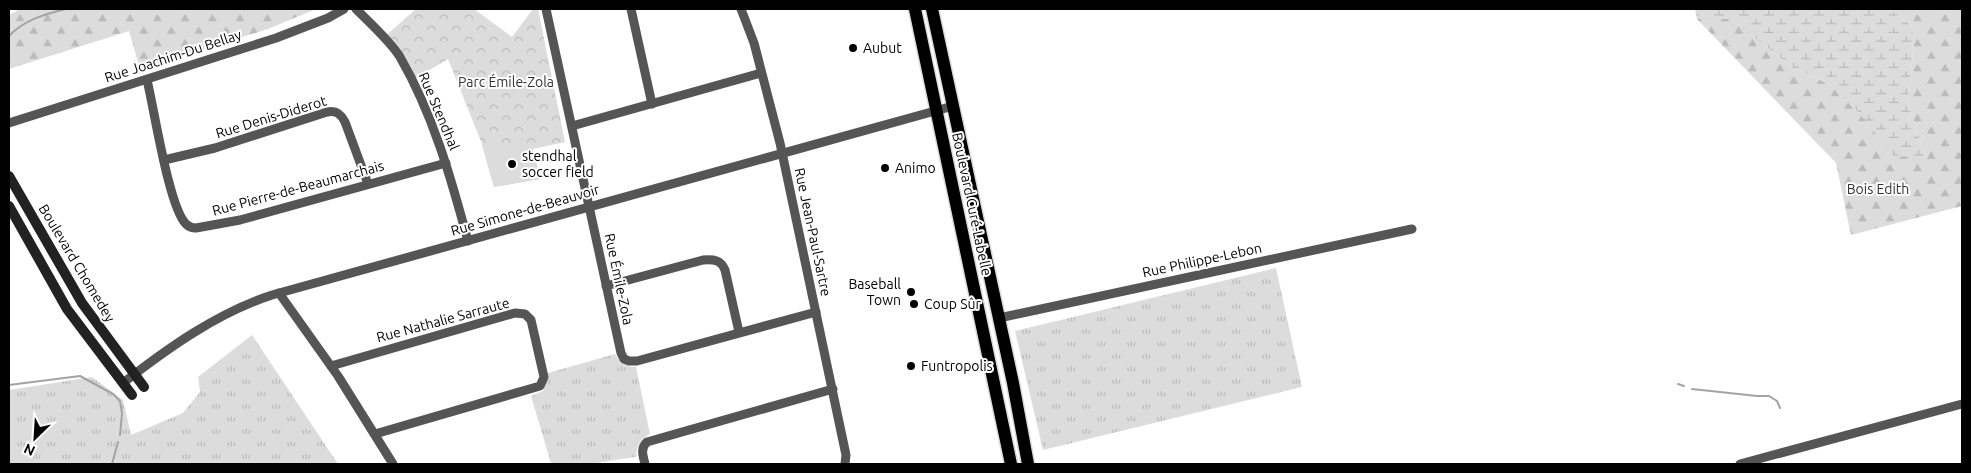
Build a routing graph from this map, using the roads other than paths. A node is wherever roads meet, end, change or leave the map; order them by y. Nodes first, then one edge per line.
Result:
1 (344, 9) edge
2 (356, 9) edge
3 (546, 9) edge
4 (631, 9) edge
5 (741, 9) edge
6 (915, 9) edge
7 (932, 9) edge
8 (761, 73) junction
9 (147, 80) junction
10 (652, 104) junction
11 (953, 106) junction
12 (936, 110) junction
13 (9, 123) edge
14 (572, 126) junction
15 (782, 153) junction
16 (164, 160) junction
17 (446, 163) junction
18 (9, 176) edge
19 (368, 184) junction
20 (9, 206) edge
21 (589, 207) junction
22 (1412, 229) dead end
23 (468, 241) junction
24 (606, 286) junction
25 (279, 292) junction
26 (816, 312) junction
27 (999, 318) junction
28 (739, 332) junction
29 (331, 366) junction
30 (134, 374) junction
31 (123, 383) junction
32 (144, 387) dead end
33 (833, 389) junction
34 (132, 395) dead end
35 (1962, 404) edge
36 (375, 434) junction
37 (393, 464) edge
38 (645, 464) edge
39 (845, 464) edge
40 (1011, 464) edge
41 (1028, 464) edge
42 (1740, 464) edge

1 - 9 street, Rue Joachim-Du Bellay
2 - 17 street, Rue Stendhal
3 - 14 street, Rue Émile-Zola
4 - 10 street
5 - 8 street, Rue Jean-Paul-Sartre
6 - 12 main road, Boulevard Curé-Labelle
7 - 11 main road, Boulevard Curé-Labelle
8 - 10 street
8 - 15 street, Rue Jean-Paul-Sartre
9 - 13 street, Rue Joachim-Du Bellay
9 - 16 street, Rue Pierre-de-Beaumarchais
10 - 14 street
11 - 12 street, Rue Simone-de-Beauvoir
11 - 27 main road, Boulevard Curé-Labelle
12 - 15 street, Rue Simone-de-Beauvoir
12 - 40 main road, Boulevard Curé-Labelle
14 - 21 street, Rue Émile-Zola
15 - 21 street, Rue Simone-de-Beauvoir
15 - 26 street, Rue Jean-Paul-Sartre
16 - 19 street, Rue Pierre-de-Beaumarchais
16 - 19 street, Rue Denis-Diderot
17 - 19 street, Rue Pierre-de-Beaumarchais
17 - 23 street, Rue Stendhal
18 - 30 street, Boulevard Chomedey
20 - 31 street
21 - 23 street, Rue Simone-de-Beauvoir
21 - 24 street, Rue Émile-Zola
22 - 27 street, Rue Philippe-Lebon
23 - 25 street, Rue Simone-de-Beauvoir
24 - 28 street
24 - 28 street, Rue Émile-Zola
25 - 29 street
25 - 30 street, Rue Simone-de-Beauvoir
26 - 28 street, Rue Émile-Zola
26 - 33 street, Rue Jean-Paul-Sartre
27 - 41 main road, Boulevard Curé-Labelle
29 - 36 street
29 - 36 street, Rue Nathalie Sarraute
30 - 31 street, Rue Simone-de-Beauvoir
30 - 32 street, Boulevard Chomedey
31 - 34 street
33 - 38 street
33 - 39 street, Rue Jean-Paul-Sartre
35 - 42 street
36 - 37 street

